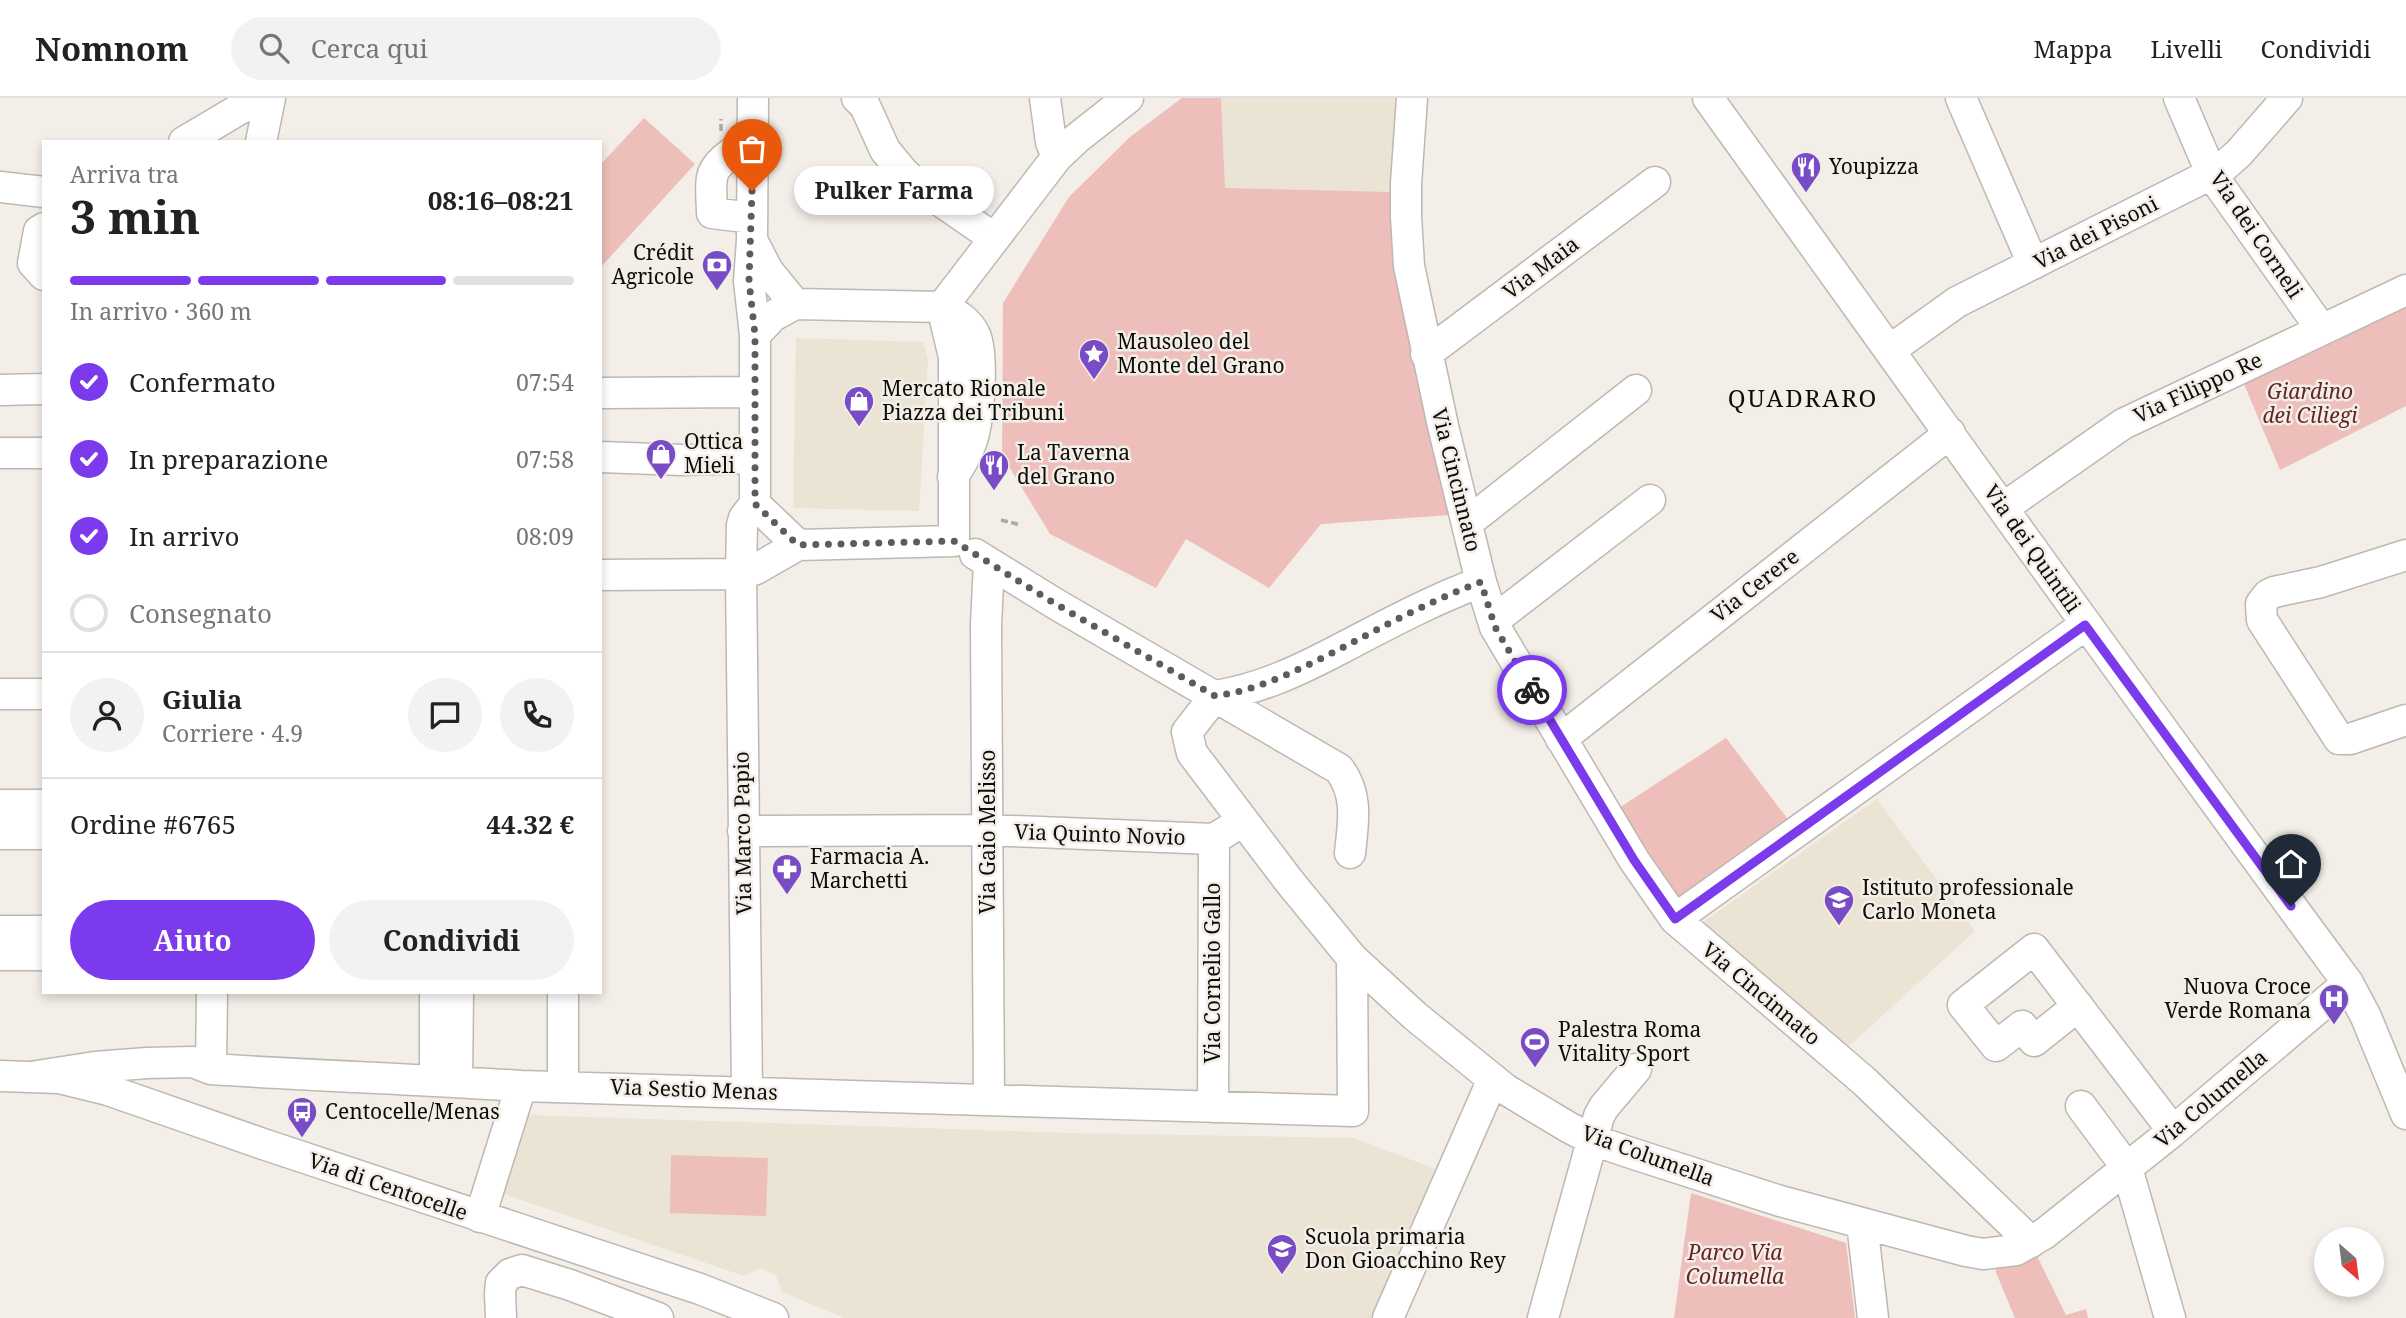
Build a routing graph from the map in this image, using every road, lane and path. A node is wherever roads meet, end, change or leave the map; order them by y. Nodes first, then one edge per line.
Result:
1 (258, 98) edge
2 (270, 98) edge
3 (752, 98) edge
4 (770, 98) edge
5 (857, 98) edge
6 (1045, 98) edge
7 (1128, 98) edge
8 (1412, 98) edge
9 (1708, 98) edge
10 (1961, 98) edge
11 (2179, 98) edge
12 (2287, 98) edge
13 (721, 119) dead end
14 (721, 133) dead end
15 (752, 139) junction
16 (187, 140) edge
17 (261, 140) edge
18 (1057, 157) junction
19 (2212, 175) junction
20 (1655, 181) dead end
21 (0, 187) edge
22 (42, 192) edge
23 (42, 229) edge
24 (752, 229) junction
25 (994, 238) junction
26 (2033, 264) junction
27 (42, 273) edge
28 (2406, 290) edge
29 (795, 304) junction
30 (942, 307) junction
31 (2322, 331) junction
32 (755, 335) junction
33 (1890, 350) junction
34 (1426, 354) junction
35 (0, 390) edge
36 (42, 390) edge
37 (1636, 390) dead end
38 (753, 392) junction
39 (602, 393) edge
40 (1950, 433) junction
41 (0, 453) edge
42 (42, 453) edge
43 (602, 457) edge
44 (754, 458) junction
45 (1650, 500) dead end
46 (755, 504) junction
47 (2003, 508) junction
48 (1001, 520) dead end
49 (1467, 523) junction
50 (1021, 524) dead end
51 (954, 541) junction
52 (798, 545) junction
53 (2406, 555) edge
54 (989, 563) junction
55 (602, 575) edge
56 (741, 575) junction
57 (1481, 582) junction
58 (1493, 621) junction
59 (2085, 625) junction
60 (0, 694) edge
61 (42, 694) edge
62 (1215, 696) junction
63 (2406, 720) edge
64 (1561, 739) junction
65 (0, 805) edge
66 (42, 805) edge
67 (1243, 821) junction
68 (988, 830) junction
69 (743, 831) junction
70 (0, 834) edge
71 (42, 834) edge
72 (1214, 839) junction
73 (1350, 853) dead end
74 (1675, 919) junction
75 (0, 930) edge
76 (42, 931) edge
77 (0, 955) edge
78 (42, 956) edge
79 (1352, 958) junction
80 (2348, 984) junction
81 (193, 994) edge
82 (212, 994) edge
83 (435, 994) edge
84 (458, 994) edge
85 (564, 994) edge
86 (2078, 1006) junction
87 (202, 1065) junction
88 (1636, 1069) dead end
89 (0, 1076) edge
90 (37, 1076) junction
91 (1493, 1079) junction
92 (446, 1081) junction
93 (2398, 1081) edge
94 (521, 1086) junction
95 (563, 1086) junction
96 (747, 1091) junction
97 (989, 1100) junction
98 (2081, 1106) dead end
99 (1213, 1107) junction
100 (2406, 1114) edge
101 (2173, 1131) junction
102 (1593, 1140) junction
103 (2127, 1168) junction
104 (480, 1217) junction
105 (1862, 1223) junction
106 (2031, 1242) junction
107 (652, 1317) edge
108 (501, 1318) edge
109 (773, 1318) edge
110 (1388, 1318) edge
111 (1543, 1318) edge
112 (1873, 1318) edge
113 (2170, 1318) edge

1 - 16 street
2 - 17 street
3 - 4 street
3 - 15 street
5 - 25 street
6 - 18 street
7 - 18 street
8 - 34 street, Via Cincinnato
9 - 33 street, Via dei Quintili
10 - 26 street
11 - 19 street, Via dei Corneli
12 - 19 street, Via dei Pisoni
13 - 14 path
15 - 24 street
15 - 24 street
18 - 25 street
19 - 26 street, Via dei Pisoni
19 - 31 street, Via dei Corneli
20 - 34 street, Via Maia
21 - 22 street
23 - 27 street
24 - 29 street
24 - 32 street
25 - 30 street
26 - 33 street, Via dei Pisoni
28 - 31 street, Via Filippo Re
29 - 30 street
29 - 32 street
30 - 51 street
31 - 47 street, Via Filippo Re
32 - 38 street
33 - 40 street, Via dei Quintili
34 - 49 street, Via Cincinnato
35 - 36 street
37 - 49 street
38 - 39 street
38 - 44 street
40 - 47 street, Via dei Quintili
40 - 64 street, Via Cerere
41 - 42 street
43 - 44 street
44 - 46 street
45 - 58 street
46 - 52 street
46 - 56 street, Via Marco Papio
47 - 59 street, Via dei Quintili
48 - 50 path
49 - 57 street, Via Cincinnato
51 - 52 street
51 - 54 street
52 - 56 street
53 - 63 street
54 - 62 street
54 - 68 street, Via Gaio Melisso
55 - 56 street
56 - 69 street, Via Marco Papio
57 - 58 street, Via Cincinnato
57 - 62 street
58 - 64 street, Via Cincinnato
59 - 74 street
59 - 80 street, Via dei Quintili
60 - 61 street
62 - 67 street, Via Columella
62 - 73 street
64 - 74 street, Via Cincinnato
65 - 66 street
67 - 72 street, Via Quinto Novio
67 - 79 street, Via Columella
68 - 69 street, Via Quinto Novio
68 - 72 street, Via Quinto Novio
68 - 97 street, Via Gaio Melisso
69 - 96 street, Via Marco Papio
70 - 71 street
72 - 99 street, Via Cornelio Gallo
74 - 106 street, Via Cincinnato
75 - 76 street
77 - 78 street
79 - 91 street, Via Columella
79 - 99 street, Via Sestio Menas
80 - 93 street, Via dei Quintili
80 - 101 street, Via Columella
81 - 87 street
82 - 87 street
83 - 92 street
84 - 92 street
85 - 95 street
86 - 86 street
86 - 101 street
87 - 90 street, Via Sestio Menas
87 - 92 street, Via Sestio Menas
88 - 102 street
89 - 90 street, Via di Centocelle
90 - 104 street, Via di Centocelle
91 - 102 street, Via Columella
91 - 110 street
92 - 94 street, Via Sestio Menas
93 - 100 street, Via dei Quintili
94 - 95 street, Via Sestio Menas
94 - 104 street
95 - 96 street, Via Sestio Menas
96 - 97 street, Via Sestio Menas
97 - 99 street, Via Sestio Menas
98 - 103 street
101 - 103 street, Via Columella
102 - 105 street, Via Columella
102 - 111 street
103 - 106 street, Via Columella
103 - 113 street
104 - 109 street, Via di Centocelle
105 - 106 street, Via Columella
105 - 112 street
107 - 108 street

